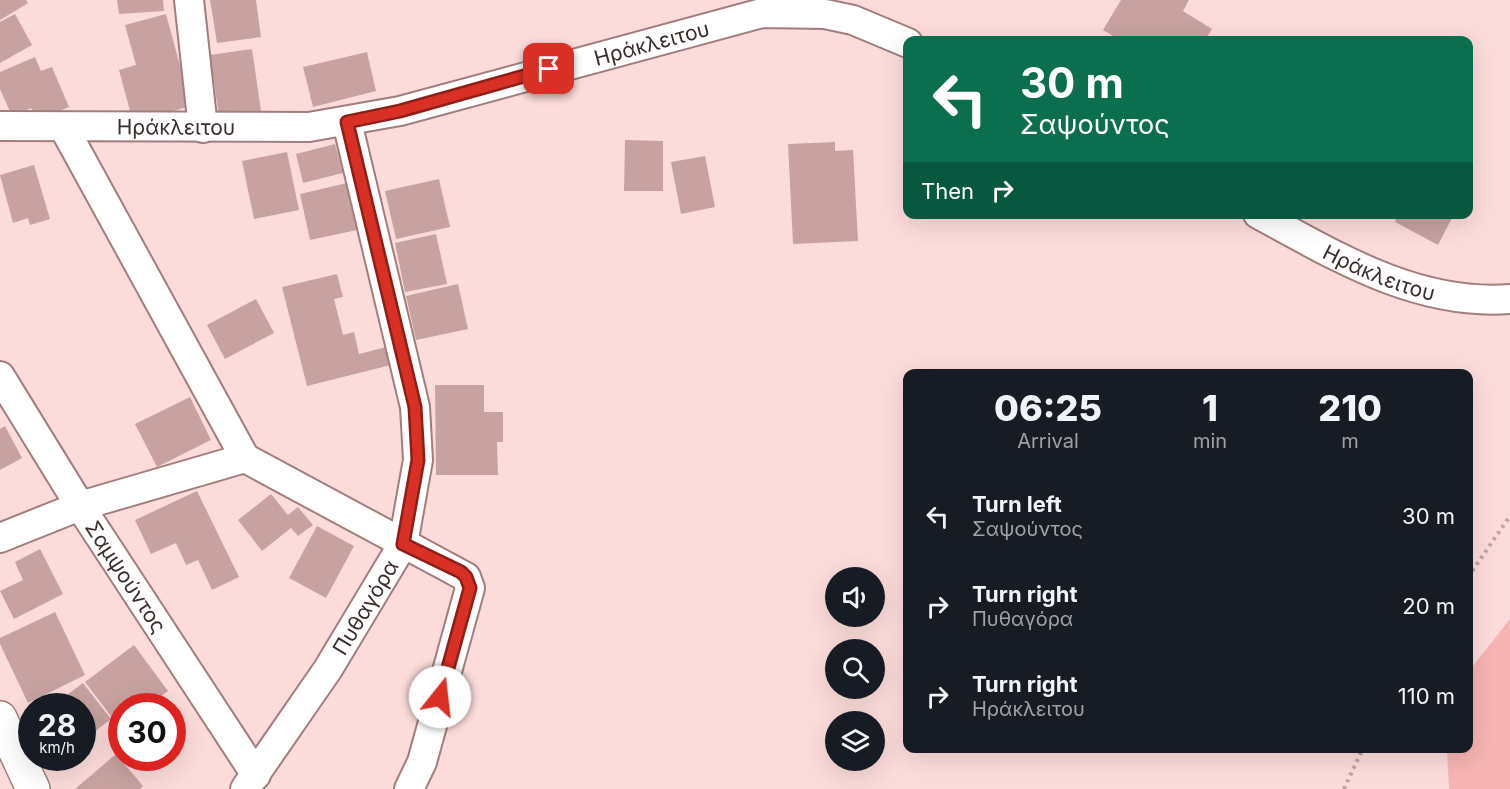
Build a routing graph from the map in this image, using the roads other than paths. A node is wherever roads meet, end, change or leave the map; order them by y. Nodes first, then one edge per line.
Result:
1 (189, 0) edge
2 (903, 41) edge
3 (347, 122) junction
4 (0, 126) edge
5 (64, 128) junction
6 (203, 128) junction
7 (1268, 219) edge
8 (1510, 299) edge
9 (0, 376) edge
10 (245, 458) junction
11 (80, 506) junction
12 (0, 538) edge
13 (403, 544) junction
14 (0, 718) edge
15 (250, 782) edge
16 (33, 789) edge
17 (409, 789) edge

1 - 6 street
2 - 3 street, Ηράκλειτου
3 - 6 street, Ηράκλειτου
3 - 13 street, Πυθαγόρα
4 - 5 street, Ηράκλειτου
5 - 6 street, Ηράκλειτου
5 - 10 street
7 - 8 street, Ηράκλειτου
9 - 11 street, Σαμψούντος
10 - 11 street
10 - 13 street
11 - 12 street
11 - 15 street, Σαμψούντος
13 - 15 street, Πυθαγόρα
13 - 17 street
14 - 16 street

